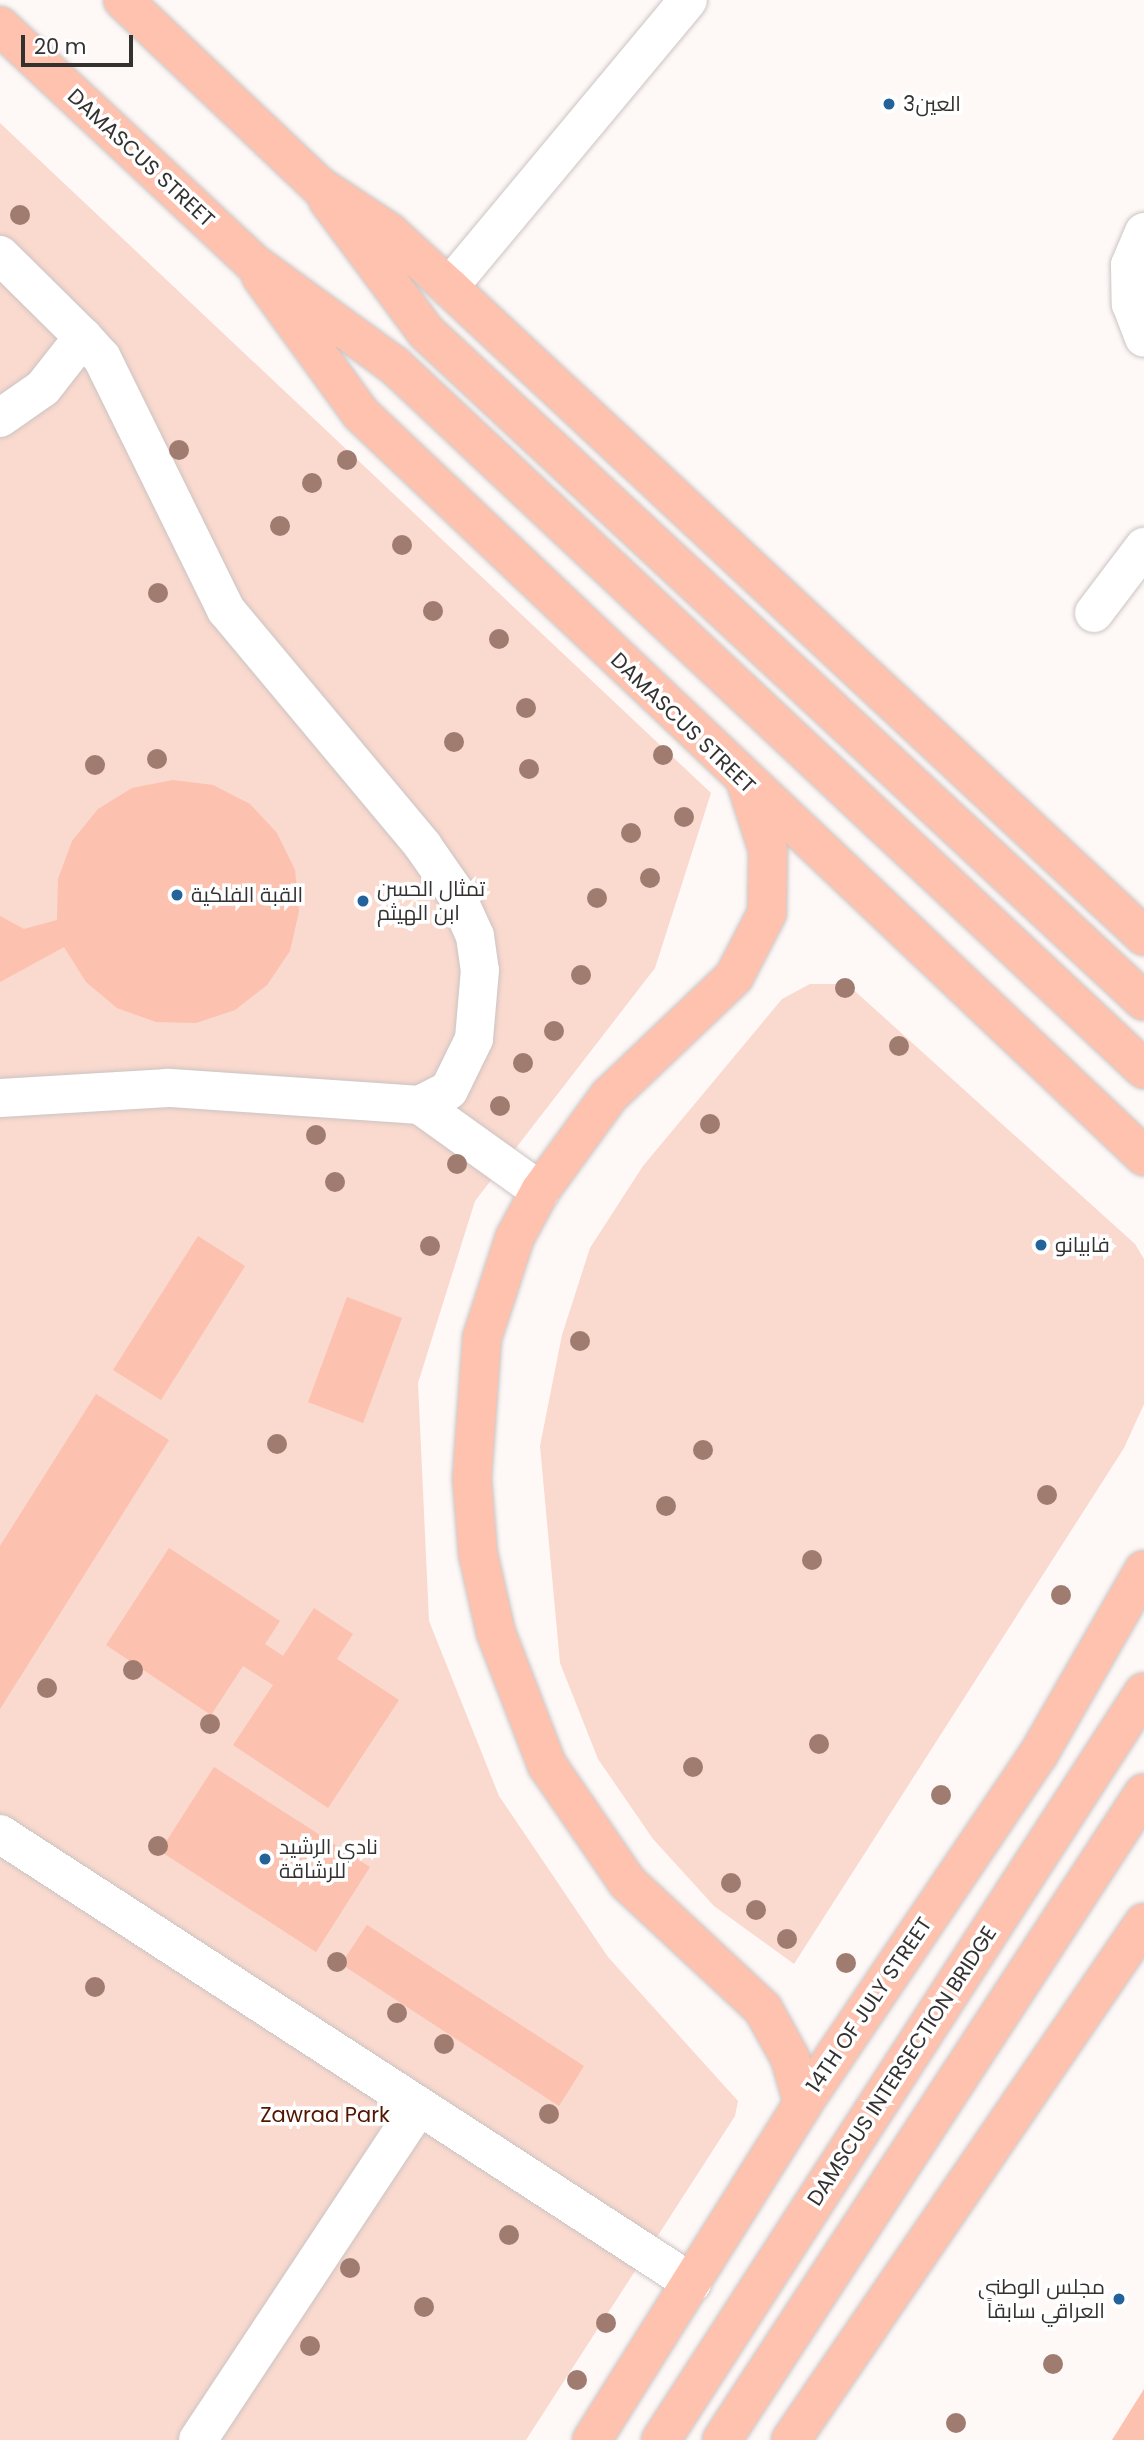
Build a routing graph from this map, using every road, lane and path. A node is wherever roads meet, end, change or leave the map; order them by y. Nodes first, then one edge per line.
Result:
1 (123, 0) edge
2 (688, 0) edge
3 (0, 26) edge
4 (319, 186) junction
5 (1144, 232) edge
6 (0, 255) edge
7 (252, 262) junction
8 (449, 287) junction
9 (83, 337) junction
10 (1144, 338) edge
11 (0, 418) edge
12 (1144, 547) edge
13 (1094, 613) dead end
14 (747, 785) junction
15 (1144, 936) edge
16 (1144, 1001) edge
17 (1144, 1069) edge
18 (0, 1098) edge
19 (421, 1105) junction
20 (1144, 1156) edge
21 (540, 1191) junction
22 (1144, 1570) edge
23 (1144, 1692) edge
24 (1144, 1793) edge
25 (0, 1834) edge
26 (1144, 1923) edge
27 (803, 2102) junction
28 (417, 2109) junction
29 (692, 2283) junction
30 (198, 2440) edge
31 (593, 2440) edge
32 (660, 2440) edge
33 (722, 2440) edge
34 (791, 2440) edge

1 - 4 main road
2 - 8 street
3 - 7 main road, DAMASCUS STREET
4 - 8 main road
4 - 16 main road
5 - 10 street
6 - 9 street
7 - 14 main road, DAMASCUS STREET
7 - 17 main road, DAMASCUS STREET
8 - 15 main road
9 - 11 street
9 - 19 street
12 - 13 street
14 - 20 main road, DAMASCUS STREET
14 - 21 main road
18 - 19 street
19 - 21 street
21 - 27 main road
22 - 27 main road, 14TH OF JULY STREET
23 - 32 main road, DAMSCUS INTERSECTION BRIDGE
24 - 33 main road
25 - 28 street
26 - 34 main road
27 - 29 main road, 14TH OF JULY STREET
28 - 29 street
28 - 30 street
29 - 31 main road, 14TH OF JULY STREET

